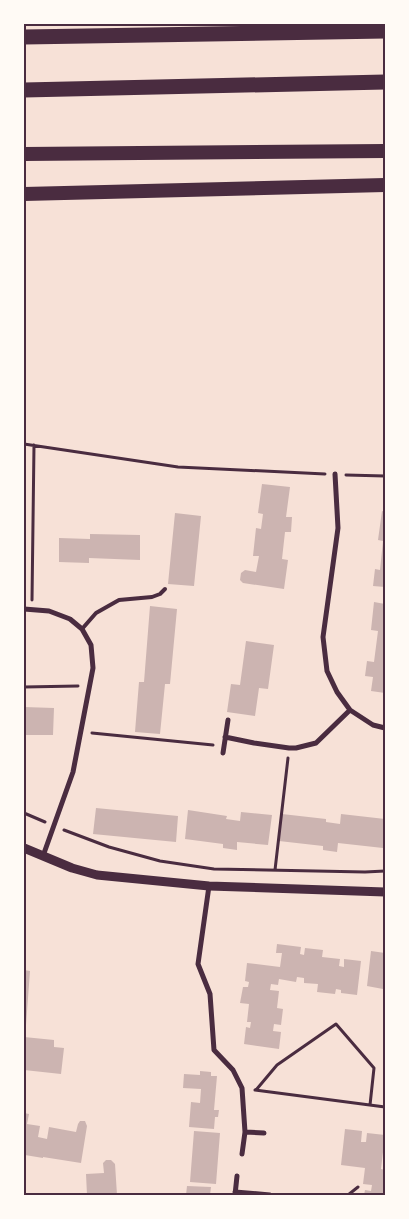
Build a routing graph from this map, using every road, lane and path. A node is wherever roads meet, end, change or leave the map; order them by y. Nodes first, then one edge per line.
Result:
1 (385, 31) edge
2 (24, 37) edge
3 (385, 82) edge
4 (24, 90) edge
5 (385, 151) edge
6 (24, 154) edge
7 (385, 184) edge
8 (24, 194) edge
9 (24, 444) edge
10 (34, 445) junction
11 (335, 474) junction
12 (385, 476) edge
13 (165, 589) dead end
14 (24, 609) edge
15 (32, 610) junction
16 (82, 629) junction
17 (89, 686) junction
18 (24, 687) edge
19 (350, 710) junction
20 (228, 720) dead end
21 (385, 728) edge
22 (80, 732) junction
23 (224, 737) junction
24 (224, 746) junction
25 (289, 748) junction
26 (223, 753) dead end
27 (24, 813) edge
28 (54, 826) junction
29 (24, 848) edge
30 (43, 856) junction
31 (275, 870) junction
32 (385, 871) edge
33 (209, 886) junction
34 (385, 892) edge
35 (242, 1088) junction
36 (256, 1090) junction
37 (370, 1105) junction
38 (385, 1107) edge
39 (245, 1132) junction
40 (264, 1133) dead end
41 (242, 1154) dead end
42 (237, 1176) dead end
43 (358, 1187) dead end
44 (235, 1194) edge
45 (270, 1195) edge
46 (348, 1195) edge

1 - 2 highway
3 - 4 highway
5 - 6 highway
7 - 8 highway
9 - 10 path
10 - 11 path
10 - 15 path
11 - 12 path
11 - 19 street
13 - 16 lane
14 - 15 street
15 - 16 street
16 - 17 street
17 - 18 path
17 - 22 street
19 - 21 street
19 - 25 street
20 - 23 street
22 - 24 path
22 - 28 street
23 - 24 street
23 - 25 street
24 - 26 street
25 - 31 path
27 - 28 path
28 - 30 street
28 - 31 path
29 - 30 street
30 - 33 street
31 - 32 path
33 - 34 street
33 - 35 street
35 - 36 path
35 - 39 street
36 - 37 path
36 - 37 path
37 - 38 path
39 - 40 street
39 - 41 street
42 - 44 street
43 - 46 path
44 - 45 street

